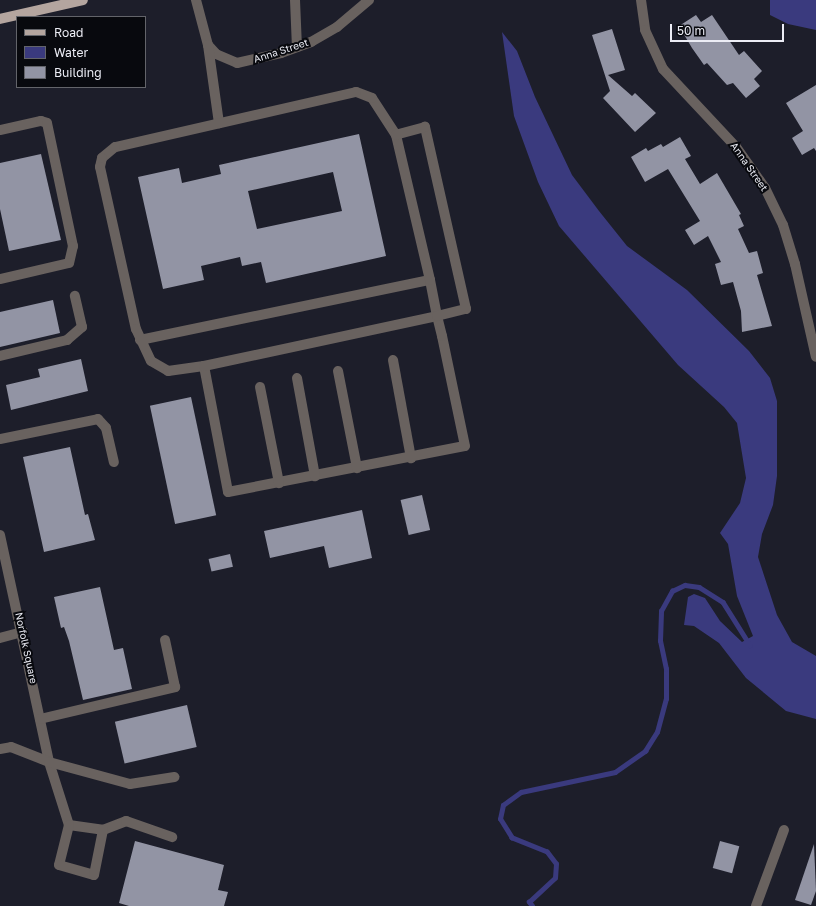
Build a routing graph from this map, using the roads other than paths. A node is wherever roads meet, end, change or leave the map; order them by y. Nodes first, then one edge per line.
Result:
1 (83, 0) edge
2 (196, 0) edge
3 (295, 0) edge
4 (369, 0) edge
5 (641, 0) edge
6 (0, 19) edge
7 (208, 45) junction
8 (297, 47) junction
9 (219, 123) junction
10 (0, 130) edge
11 (396, 135) junction
12 (0, 279) edge
13 (430, 280) junction
14 (75, 296) dead end
15 (438, 316) junction
16 (140, 340) junction
17 (0, 356) edge
18 (816, 357) edge
19 (393, 360) dead end
20 (204, 366) junction
21 (338, 370) dead end
22 (297, 378) dead end
23 (260, 387) dead end
24 (0, 439) edge
25 (411, 458) junction
26 (114, 462) dead end
27 (357, 468) junction
28 (315, 476) junction
29 (279, 483) junction
30 (0, 535) edge
31 (23, 632) junction
32 (0, 638) edge
33 (165, 640) dead end
34 (40, 719) junction
35 (0, 748) edge
36 (49, 762) junction
37 (174, 777) dead end
38 (68, 825) junction
39 (103, 830) junction
40 (784, 830) dead end
41 (172, 837) dead end
42 (756, 906) edge

1 - 6 main road
2 - 7 street
3 - 8 street
4 - 8 street, Anna Street
5 - 18 street, Anna Street
7 - 8 street, Anna Street
7 - 9 street
9 - 11 street
9 - 16 street
10 - 12 street
11 - 13 street
11 - 15 street
13 - 15 street
13 - 16 street
14 - 17 street
15 - 20 street
15 - 25 street
16 - 20 street
19 - 25 street
20 - 29 street
21 - 27 street
22 - 28 street
23 - 29 street
24 - 26 street
25 - 27 street
27 - 28 street
28 - 29 street
30 - 31 street, Norfolk Square
31 - 32 street
31 - 34 street, Norfolk Square
33 - 34 street
34 - 36 street, Norfolk Square
35 - 36 street
36 - 37 street
36 - 38 street, Norfolk Square
38 - 39 street
38 - 39 street
39 - 41 street
40 - 42 street

